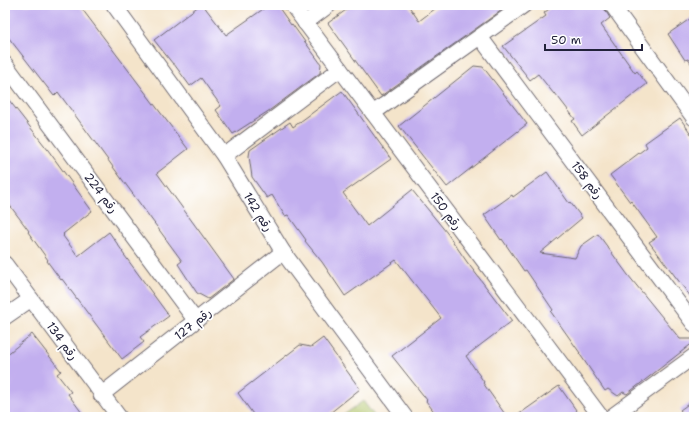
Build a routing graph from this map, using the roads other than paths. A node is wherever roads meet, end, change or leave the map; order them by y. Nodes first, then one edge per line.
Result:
1 (114, 5) edge
2 (292, 5) edge
3 (329, 5) edge
4 (524, 5) edge
5 (612, 5) edge
6 (305, 23) junction
7 (480, 37) junction
8 (5, 64) edge
9 (340, 69) junction
10 (373, 113) junction
11 (694, 118) edge
12 (224, 156) junction
13 (283, 252) junction
14 (5, 264) edge
15 (31, 298) junction
16 (5, 317) edge
17 (196, 321) junction
18 (694, 324) edge
19 (694, 356) edge
20 (102, 395) junction
21 (119, 417) edge
22 (405, 417) edge
23 (601, 417) edge
24 (611, 417) edge

1 - 12 street, رقم 142
2 - 6 street, رقم 150
3 - 6 street
4 - 7 street
5 - 11 street
6 - 9 street, رقم 150
7 - 10 street
7 - 18 street, رقم 158
8 - 17 street, رقم 224
9 - 10 street, رقم 150
9 - 12 street
10 - 23 street, رقم 150
12 - 13 street, رقم 142
13 - 17 street, رقم 127
13 - 22 street, رقم 142
14 - 15 street, رقم 134
15 - 16 street
15 - 20 street, رقم 134
17 - 20 street, رقم 127
19 - 24 street
20 - 21 street, رقم 134

